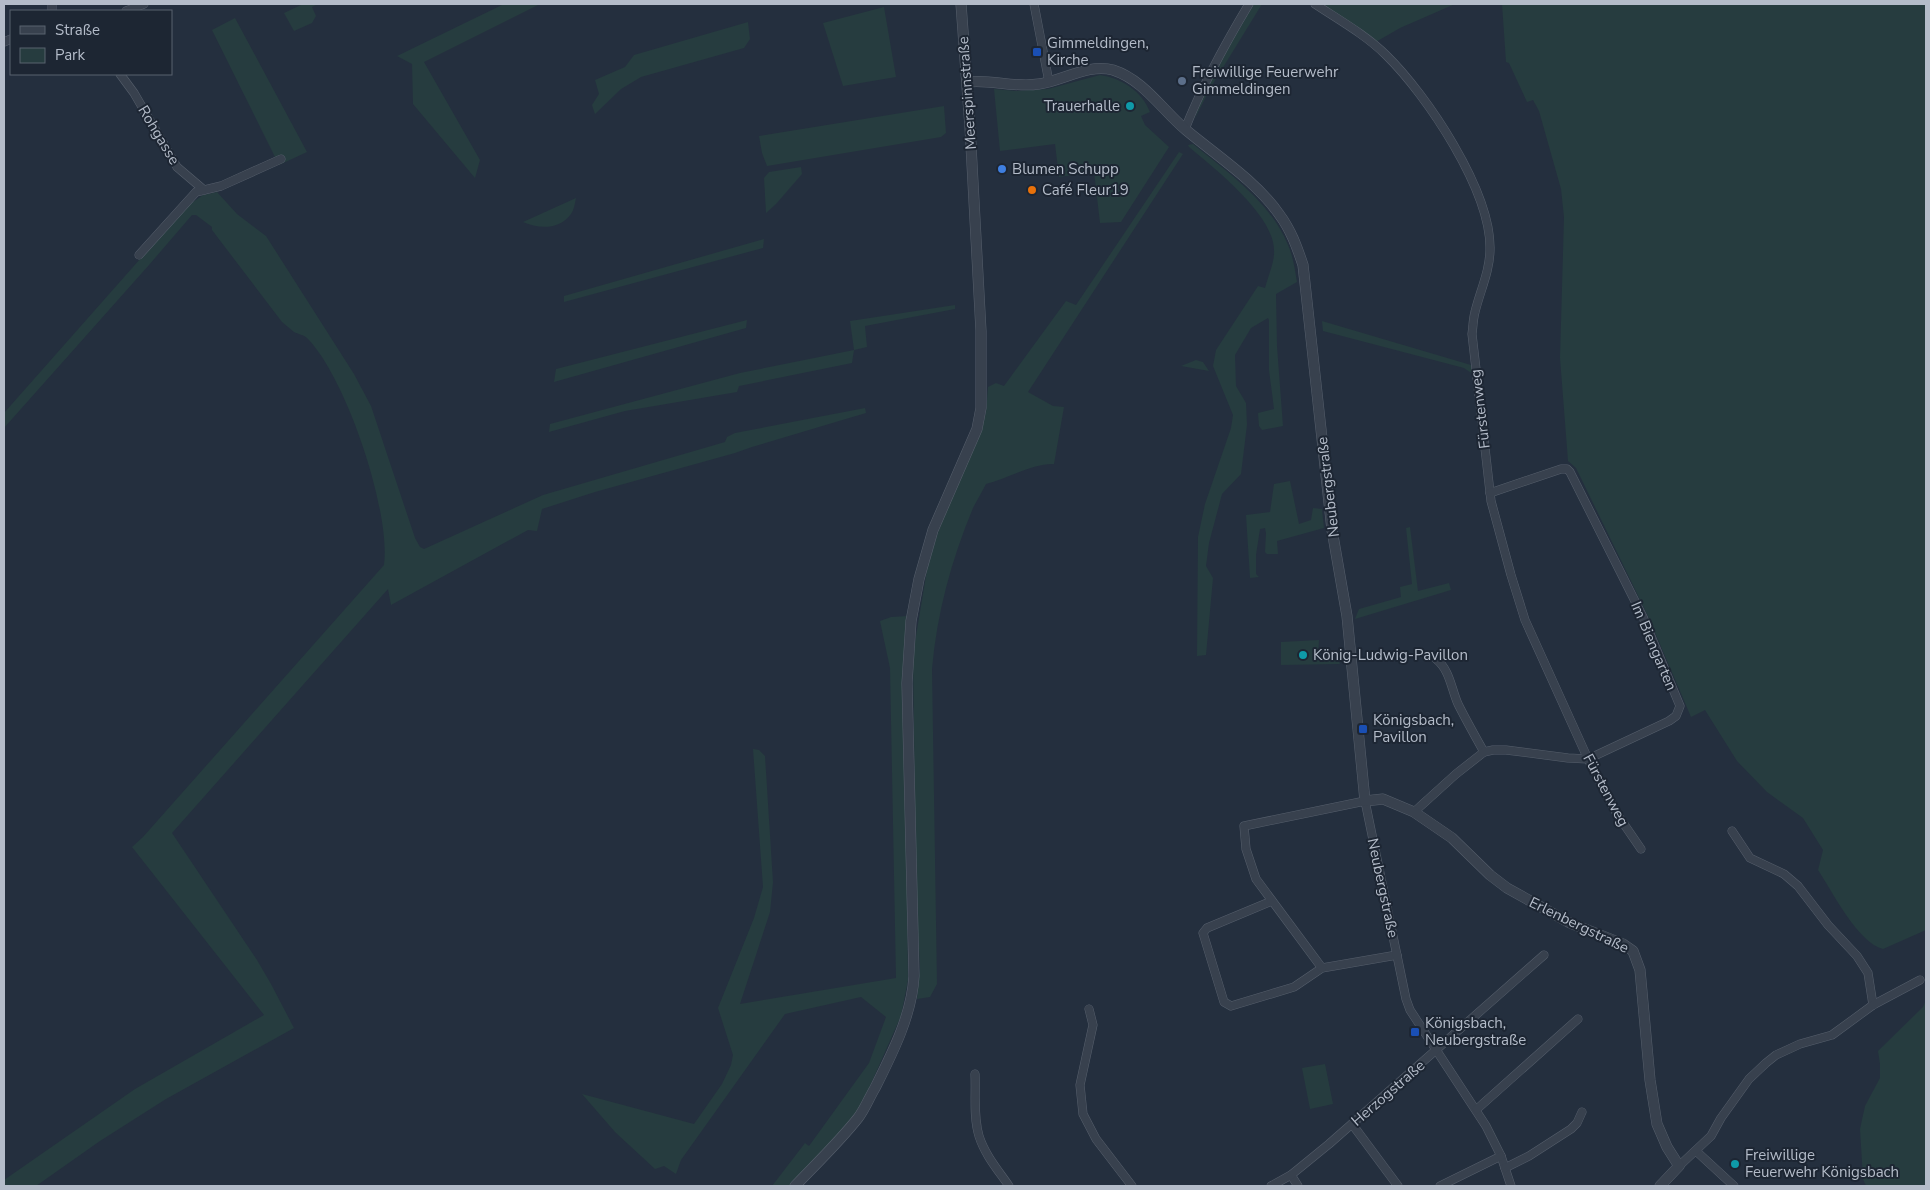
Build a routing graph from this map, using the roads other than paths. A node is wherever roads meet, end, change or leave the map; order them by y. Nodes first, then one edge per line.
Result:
1 (144, 4) edge
2 (961, 4) edge
3 (1034, 4) edge
4 (1249, 4) edge
5 (1315, 4) edge
6 (129, 10) edge
7 (121, 75) edge
8 (967, 82) junction
9 (1049, 82) junction
10 (1185, 130) junction
11 (281, 158) dead end
12 (204, 190) junction
13 (139, 255) dead end
14 (1490, 492) junction
15 (1436, 659) dead end
16 (1484, 752) junction
17 (1588, 759) junction
18 (1365, 801) junction
19 (1414, 812) junction
20 (1732, 831) dead end
21 (1641, 849) dead end
22 (1272, 901) junction
23 (1544, 954) dead end
24 (1397, 955) junction
25 (1322, 968) junction
26 (1920, 980) dead end
27 (1873, 1005) junction
28 (1089, 1009) dead end
29 (1578, 1019) dead end
30 (1436, 1051) junction
31 (975, 1074) dead end
32 (1476, 1109) junction
33 (1582, 1112) dead end
34 (1352, 1124) junction
35 (1696, 1151) junction
36 (1501, 1156) junction
37 (1680, 1166) junction
38 (1506, 1168) junction
39 (1290, 1175) junction
40 (795, 1186) edge
41 (1009, 1186) edge
42 (1132, 1186) edge
43 (1271, 1186) edge
44 (1298, 1186) edge
45 (1398, 1186) edge
46 (1440, 1186) edge
47 (1512, 1186) edge
48 (1660, 1186) edge
49 (1734, 1186) edge

1 - 6 street
2 - 8 street, Meerspinnstraße
3 - 9 street
4 - 10 street
5 - 14 street, Fürstenweg
7 - 12 street, Rohgasse
8 - 9 street, Neubergstraße
8 - 40 street, Meerspinnstraße
9 - 10 street, Neubergstraße
10 - 18 street, Neubergstraße
11 - 12 street
12 - 13 street
14 - 17 street, Fürstenweg
14 - 17 street, Im Biengarten
15 - 16 street
16 - 17 street, Im Biengarten
16 - 19 street
17 - 21 street, Fürstenweg
18 - 19 street, Erlenbergstraße
18 - 22 street
18 - 24 street, Neubergstraße
19 - 37 street, Erlenbergstraße
20 - 27 street
22 - 25 street
22 - 25 street
23 - 30 street, Herzogstraße
24 - 25 street
24 - 30 street, Neubergstraße
26 - 27 street
27 - 35 street
28 - 42 street
29 - 32 street
30 - 32 street, Neubergstraße
30 - 34 street, Herzogstraße
31 - 41 street
32 - 36 street, Neubergstraße
33 - 38 street
34 - 39 street, Herzogstraße
34 - 45 street
35 - 37 street
35 - 49 street
36 - 38 street, Neubergstraße
36 - 46 street
37 - 48 street
38 - 47 street, Neubergstraße
39 - 43 street, Herzogstraße
39 - 44 street

